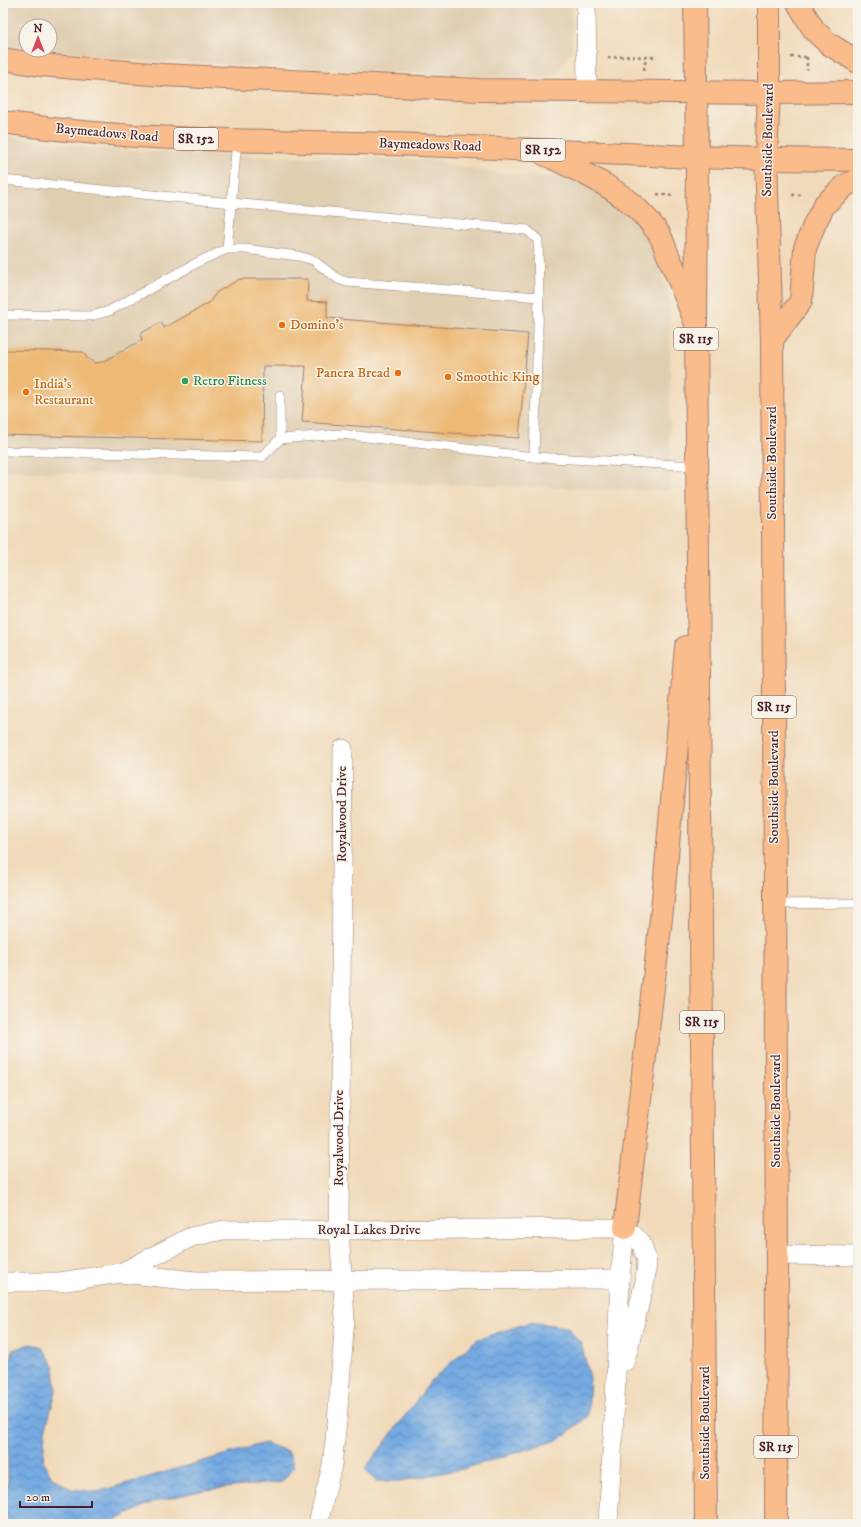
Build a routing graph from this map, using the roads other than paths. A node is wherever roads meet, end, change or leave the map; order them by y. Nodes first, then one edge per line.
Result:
1 (586, 3) edge
2 (695, 3) edge
3 (769, 3) edge
4 (798, 3) edge
5 (3, 59) edge
6 (858, 62) edge
7 (587, 92) junction
8 (696, 92) junction
9 (858, 92) edge
10 (769, 93) junction
11 (3, 122) edge
12 (237, 141) junction
13 (536, 150) junction
14 (697, 157) junction
15 (766, 159) junction
16 (858, 160) edge
17 (3, 180) edge
18 (858, 180) edge
19 (232, 203) junction
20 (227, 249) junction
21 (539, 297) junction
22 (3, 315) edge
23 (696, 324) junction
24 (772, 340) junction
25 (280, 395) dead end
26 (280, 439) junction
27 (3, 451) edge
28 (534, 457) junction
29 (698, 466) junction
30 (698, 520) junction
31 (342, 749) dead end
32 (858, 903) edge
33 (775, 904) junction
34 (625, 1228) junction
35 (339, 1230) junction
36 (777, 1255) junction
37 (858, 1256) edge
38 (121, 1273) junction
39 (620, 1279) junction
40 (342, 1281) junction
41 (3, 1282) edge
42 (615, 1400) junction
43 (318, 1524) edge
44 (608, 1524) edge
45 (706, 1524) edge
46 (776, 1524) edge

1 - 7 street
2 - 8 main road, Southside Boulevard / SR 115
3 - 10 main road, Southside Boulevard / SR 115
4 - 6 main road
5 - 7 main road
7 - 8 main road
8 - 10 main road
8 - 14 main road, Southside Boulevard / SR 115
9 - 10 main road
10 - 15 main road, Southside Boulevard / SR 115
11 - 12 main road, Baymeadows Road / SR 152
12 - 13 main road, Baymeadows Road / SR 152
12 - 19 lane
13 - 14 main road, Baymeadows Road / SR 152
13 - 23 main road
14 - 15 main road, Baymeadows Road / SR 152
14 - 23 main road, Southside Boulevard / SR 115
15 - 16 main road, Baymeadows Road / SR 152
15 - 24 main road, Southside Boulevard / SR 115
17 - 19 lane
18 - 24 main road
19 - 20 lane
19 - 21 lane
20 - 21 lane
20 - 22 lane
21 - 28 lane
23 - 29 main road, Southside Boulevard / SR 115
24 - 33 main road, Southside Boulevard / SR 115
25 - 26 lane
26 - 27 lane
26 - 28 lane
28 - 29 lane
29 - 30 main road, Southside Boulevard / SR 115
30 - 34 main road
30 - 45 main road, Southside Boulevard / SR 115
31 - 35 street, Royalwood Drive
32 - 33 lane
33 - 36 main road, Southside Boulevard / SR 115
34 - 35 street, Royal Lakes Drive
34 - 39 street
34 - 42 street
35 - 38 street, Royal Lakes Drive
35 - 40 street, Royalwood Drive
36 - 37 street
36 - 46 main road, Southside Boulevard / SR 115
38 - 40 street, Royal Lakes Drive
38 - 41 street, Royal Lakes Drive
39 - 40 street, Royal Lakes Drive
39 - 42 street
40 - 43 street, Royalwood Drive
42 - 44 street

